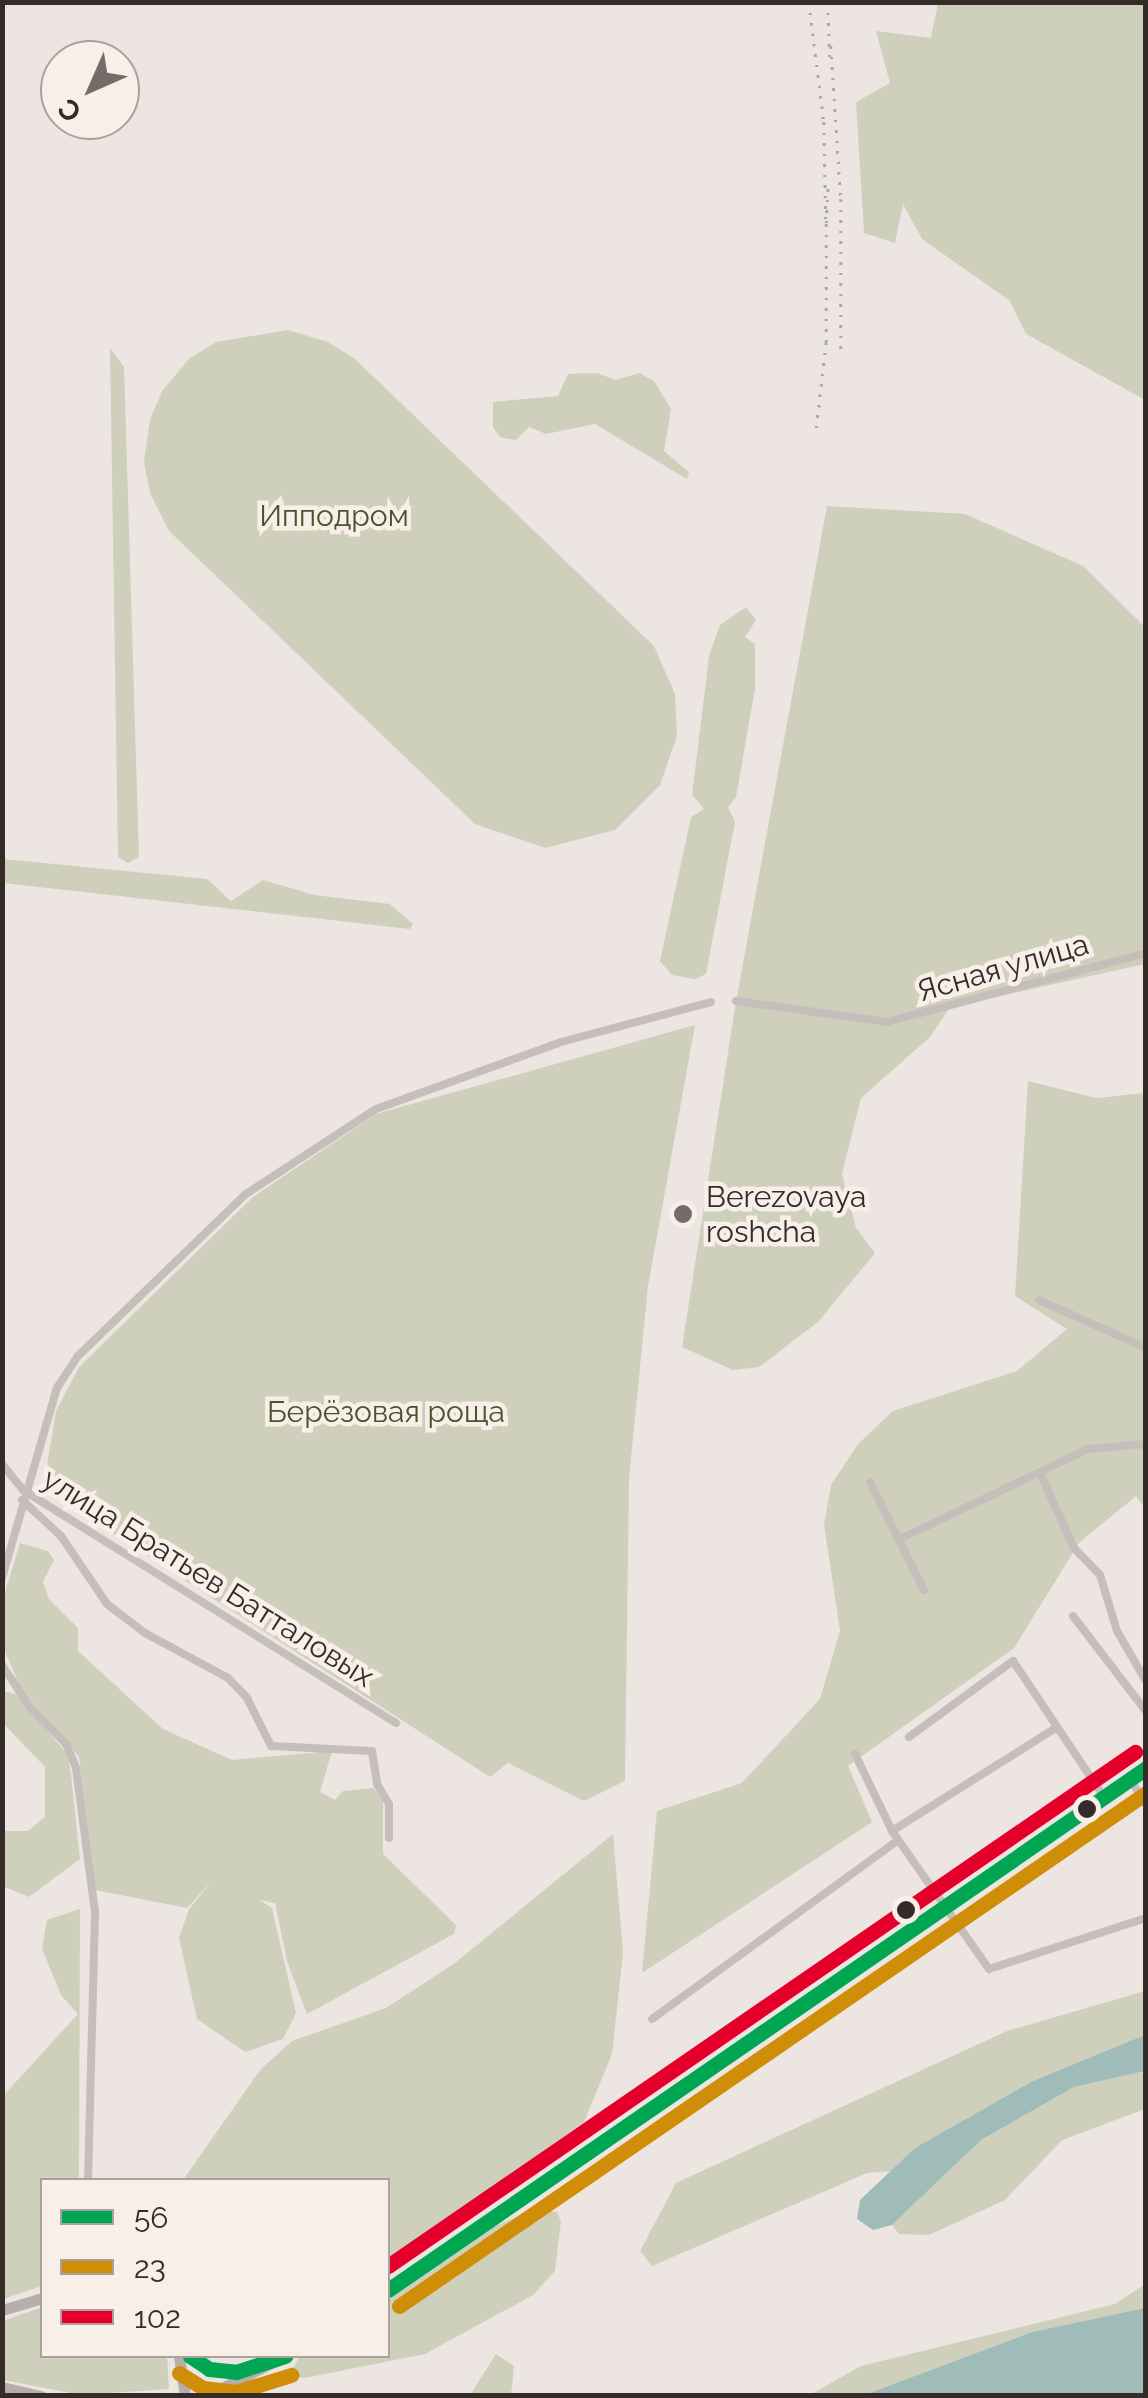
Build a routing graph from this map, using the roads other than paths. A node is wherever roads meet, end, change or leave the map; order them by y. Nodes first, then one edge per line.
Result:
1 (1146, 954) edge
2 (736, 1001) dead end
3 (710, 1002) dead end
4 (1039, 1300) dead end
5 (1146, 1348) edge
6 (1146, 1444) edge
7 (2, 1464) edge
8 (1041, 1476) junction
9 (870, 1482) dead end
10 (23, 1495) junction
11 (900, 1539) junction
12 (2, 1578) edge
13 (924, 1590) dead end
14 (1073, 1616) dead end
15 (2, 1666) edge
16 (1143, 1670) edge
17 (1146, 1681) edge
18 (1146, 1711) edge
19 (396, 1724) dead end
20 (1057, 1726) junction
21 (909, 1736) dead end
22 (855, 1754) dead end
23 (1146, 1768) edge
24 (1130, 1779) junction
25 (1104, 1796) junction
26 (1146, 1805) edge
27 (895, 1836) junction
28 (388, 1838) dead end
29 (944, 1908) junction
30 (1146, 1918) edge
31 (652, 2019) dead end
32 (88, 2178) edge
33 (390, 2289) edge
34 (40, 2299) edge
35 (2, 2310) edge
36 (179, 2358) edge
37 (193, 2358) edge
38 (282, 2358) edge
39 (264, 2367) junction
40 (2, 2388) edge
41 (40, 2396) edge
42 (185, 2396) edge
43 (206, 2396) edge

1 - 2 street, Ясная улица
3 - 10 street
4 - 5 street
6 - 8 street
7 - 10 street, улица Братьев Батталовых
8 - 11 street
8 - 16 street
9 - 11 street
10 - 12 street
10 - 19 street, улица Братьев Батталовых
10 - 28 street
11 - 13 street
14 - 18 street
15 - 32 street
16 - 17 street
20 - 21 street
20 - 25 street
20 - 27 street
22 - 27 street
23 - 24 street
24 - 25 street
24 - 26 street
25 - 29 street
27 - 29 street
27 - 31 street
29 - 30 street
29 - 33 street
34 - 35 street
36 - 42 street
37 - 39 street
38 - 39 street
39 - 43 street
40 - 41 street

